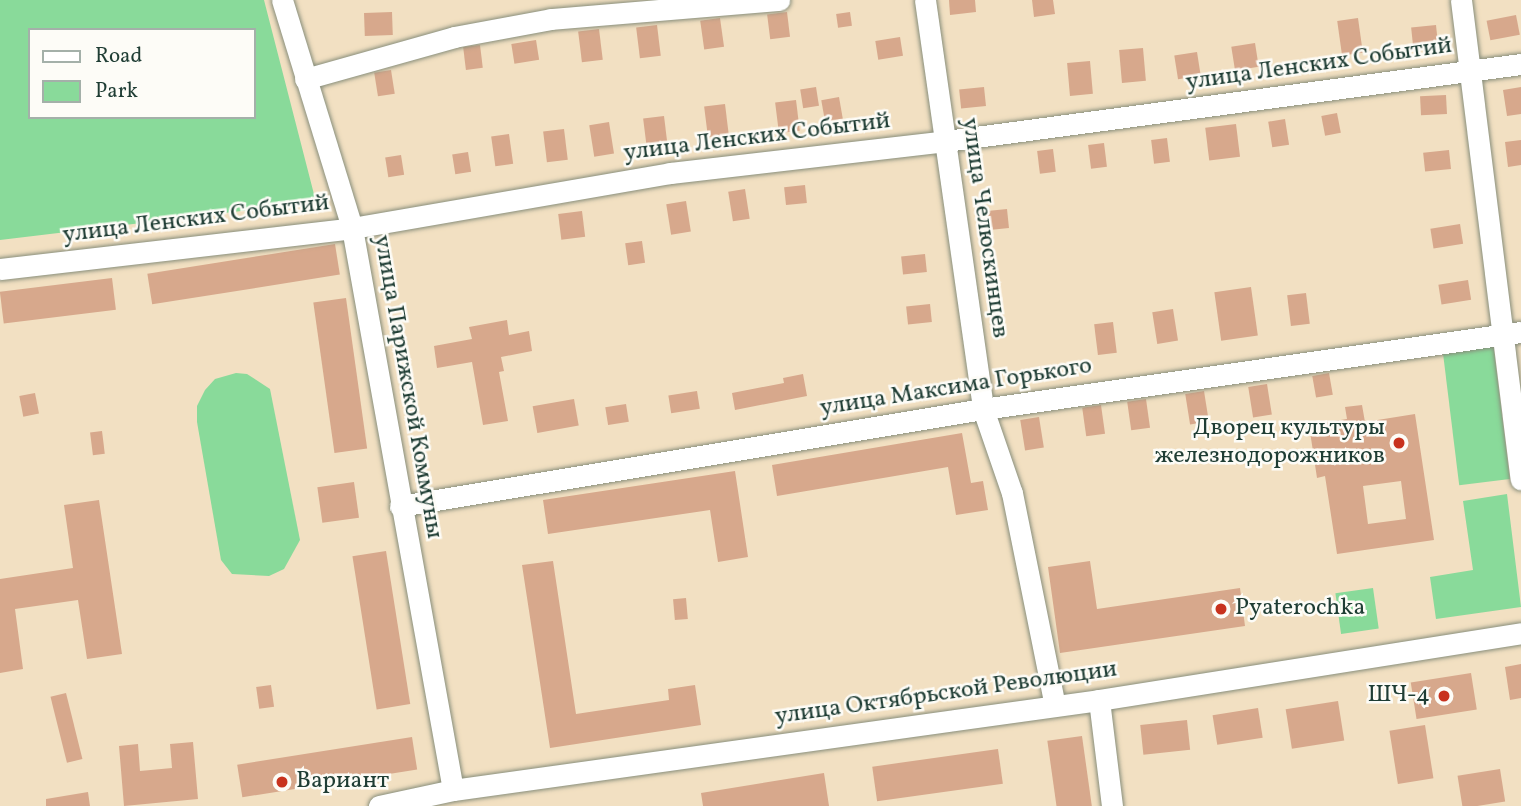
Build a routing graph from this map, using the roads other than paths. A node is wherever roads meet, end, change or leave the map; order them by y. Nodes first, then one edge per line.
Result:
1 (282, 0) edge
2 (779, 0) edge
3 (925, 0) edge
4 (1461, 0) edge
5 (1521, 64) edge
6 (1470, 71) junction
7 (305, 79) junction
8 (946, 141) junction
9 (352, 228) junction
10 (0, 269) edge
11 (1512, 334) edge
12 (983, 408) junction
13 (1521, 479) edge
14 (400, 506) junction
15 (1521, 633) edge
16 (1099, 700) junction
17 (1055, 706) junction
18 (453, 790) junction
19 (379, 806) edge
20 (1112, 806) edge

1 - 7 street, улица Парижской Коммуны
2 - 7 street
3 - 8 street, улица Челюскинцев
4 - 6 street
5 - 6 street, улица Ленских Событий
6 - 8 street, улица Ленских Событий
6 - 11 street
7 - 9 street, улица Парижской Коммуны
8 - 9 street, улица Ленских Событий
8 - 12 street, улица Челюскинцев
9 - 10 street, улица Ленских Событий
9 - 14 street, улица Парижской Коммуны
11 - 12 street, улица Максима Горького
11 - 13 street
12 - 14 street, улица Максима Горького
12 - 17 street, улица Челюскинцев
14 - 18 street, улица Парижской Коммуны
15 - 16 street, улица Октябрьской Революции
16 - 17 street, улица Октябрьской Революции
16 - 20 street
17 - 18 street, улица Октябрьской Революции
18 - 19 street, улица Октябрьской Революции

